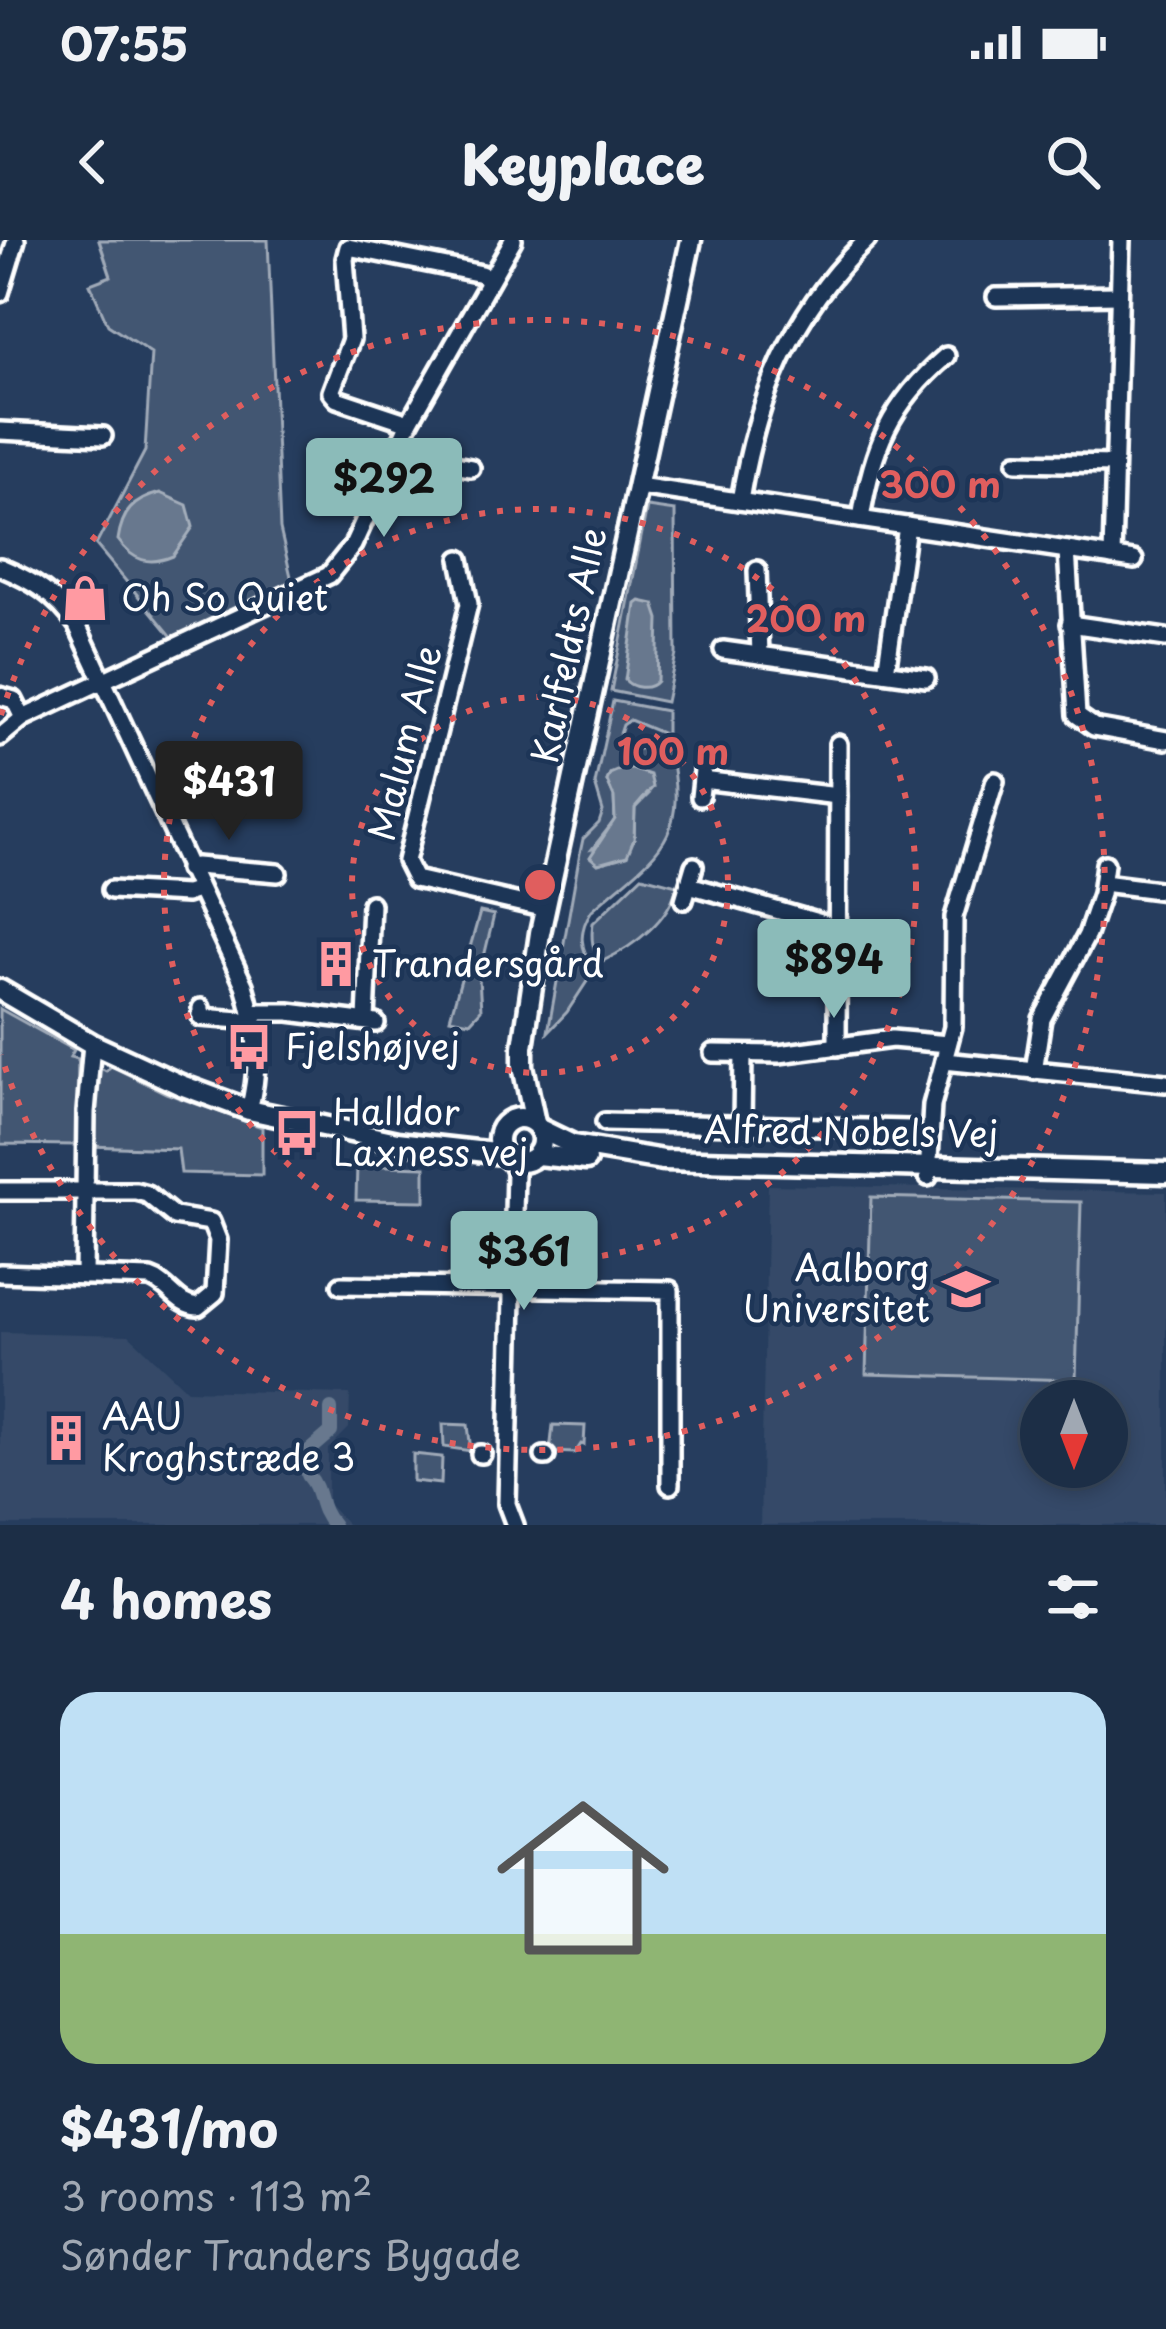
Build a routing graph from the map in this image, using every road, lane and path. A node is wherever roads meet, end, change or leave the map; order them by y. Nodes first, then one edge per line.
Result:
1 (16, 240) edge
2 (512, 240) edge
3 (691, 240) edge
4 (867, 240) edge
5 (1121, 240) edge
6 (488, 281) junction
7 (0, 293) edge
8 (1119, 295) junction
9 (996, 297) dead end
10 (946, 356) dead end
11 (410, 423) junction
12 (0, 431) edge
13 (103, 436) dead end
14 (395, 454) junction
15 (1017, 462) dead end
16 (1114, 464) junction
17 (471, 468) dead end
18 (638, 486) junction
19 (740, 501) junction
20 (861, 520) junction
21 (907, 526) junction
22 (1067, 550) junction
23 (1112, 556) junction
24 (460, 559) dead end
25 (1134, 560) dead end
26 (0, 567) edge
27 (757, 570) dead end
28 (1070, 625) junction
29 (1166, 638) edge
30 (723, 650) dead end
31 (760, 655) junction
32 (886, 672) junction
33 (926, 678) dead end
34 (103, 681) junction
35 (0, 696) edge
36 (23, 718) junction
37 (0, 737) edge
38 (1166, 740) edge
39 (838, 744) dead end
40 (704, 761) dead end
41 (995, 781) dead end
42 (838, 796) junction
43 (1105, 864) dead end
44 (694, 866) dead end
45 (188, 869) junction
46 (278, 873) dead end
47 (1103, 883) junction
48 (111, 890) dead end
49 (198, 890) junction
50 (1166, 891) edge
51 (371, 904) dead end
52 (545, 909) junction
53 (835, 927) junction
54 (0, 990) edge
55 (202, 1007) dead end
56 (253, 1016) junction
57 (92, 1044) junction
58 (948, 1044) junction
59 (837, 1047) junction
60 (713, 1053) dead end
61 (743, 1054) junction
62 (944, 1061) junction
63 (523, 1066) junction
64 (1034, 1071) junction
65 (1166, 1083) edge
66 (249, 1110) junction
67 (605, 1122) dead end
68 (742, 1125) junction
69 (504, 1126) junction
70 (537, 1126) junction
71 (910, 1129) dead end
72 (440, 1146) junction
73 (519, 1158) junction
74 (928, 1172) junction
75 (1166, 1173) edge
76 (1166, 1183) edge
77 (85, 1189) junction
78 (0, 1191) edge
79 (0, 1273) edge
80 (84, 1276) junction
81 (340, 1285) dead end
82 (517, 1287) junction
83 (670, 1485) dead end
84 (519, 1525) edge

1 - 7 street
2 - 6 street
3 - 18 street, Karlfeldts Alle
4 - 19 street
5 - 8 street
6 - 11 street
6 - 11 street
8 - 9 street
8 - 16 street
10 - 20 street
11 - 14 street
12 - 13 street
14 - 17 street
14 - 34 street
15 - 16 street
16 - 23 street
18 - 19 street
18 - 52 street, Karlfeldts Alle
19 - 20 street
20 - 21 street
21 - 22 street
21 - 32 street
22 - 23 street
22 - 28 street
23 - 25 street
24 - 52 street, Malum Alle
26 - 34 street
27 - 31 street
28 - 29 street
28 - 38 street
30 - 31 street
31 - 32 street
32 - 33 street
34 - 36 street
34 - 45 street
35 - 36 street
36 - 37 street
39 - 42 street
40 - 42 street
41 - 58 street
42 - 53 street
43 - 47 street
44 - 53 street
45 - 46 street
45 - 49 street
47 - 50 street
47 - 64 street
48 - 49 street
49 - 56 street
51 - 56 street
52 - 63 street, Karlfeldts Alle
53 - 59 street
54 - 57 street, Alfred Nobels Vej
55 - 56 street
56 - 66 street
57 - 66 street, Alfred Nobels Vej
57 - 77 street
58 - 59 street
58 - 62 street
59 - 61 street
60 - 61 street
61 - 68 street
62 - 64 street
62 - 74 street
63 - 69 street, Karlfeldts Alle
63 - 70 street, Karlfeldts Alle
64 - 65 street
66 - 72 street, Alfred Nobels Vej
67 - 68 street
68 - 71 street
69 - 70 street
69 - 72 street, Alfred Nobels Vej
69 - 73 street
70 - 73 street
70 - 74 street, Alfred Nobels Vej
72 - 73 street, Alfred Nobels Vej
73 - 74 street, Alfred Nobels Vej
73 - 82 street
74 - 75 street, Alfred Nobels Vej
74 - 76 street, Alfred Nobels Vej
77 - 78 street
77 - 80 street
77 - 80 street
79 - 80 street
81 - 82 street
82 - 83 street
82 - 84 street

